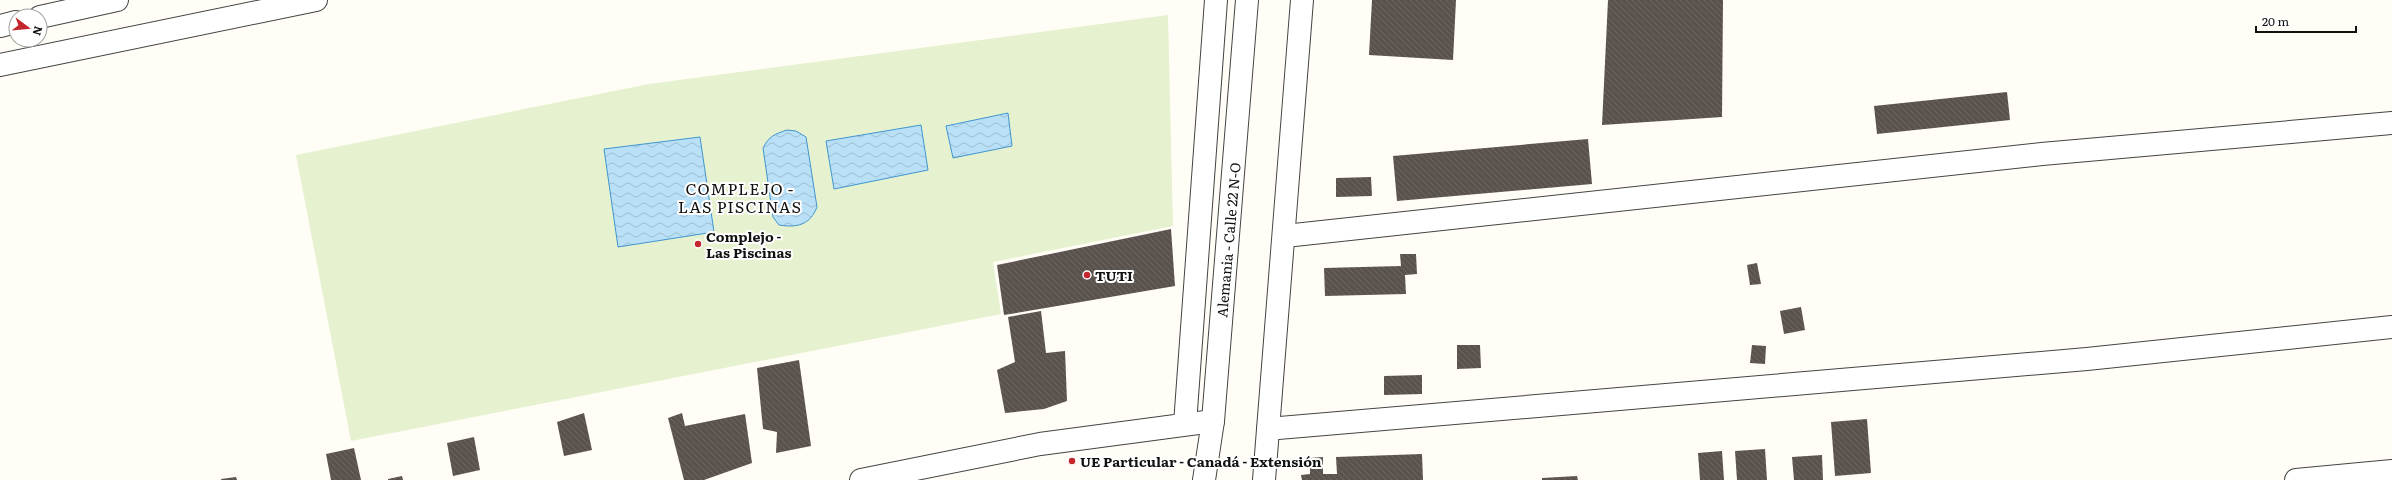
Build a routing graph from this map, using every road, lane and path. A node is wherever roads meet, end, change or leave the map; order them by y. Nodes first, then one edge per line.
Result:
1 (117, 0) edge
2 (316, 0) edge
3 (1216, 0) edge
4 (1247, 0) edge
5 (1302, 0) edge
6 (48, 15) edge
7 (0, 65) edge
8 (2392, 123) edge
9 (1285, 236) junction
10 (2392, 327) edge
11 (1213, 421) junction
12 (1185, 424) junction
13 (1268, 429) junction
14 (2392, 471) edge
15 (861, 480) edge
16 (1204, 480) edge
17 (1264, 480) edge
18 (2296, 480) edge

1 - 6 street
2 - 7 street
3 - 12 street
4 - 11 street, Alemania - Calle 22 N-O
5 - 9 street
8 - 9 street
9 - 13 street
10 - 13 street
11 - 12 street
11 - 16 street, Alemania - Calle 22 N-O
12 - 15 street
13 - 17 street
14 - 18 street

